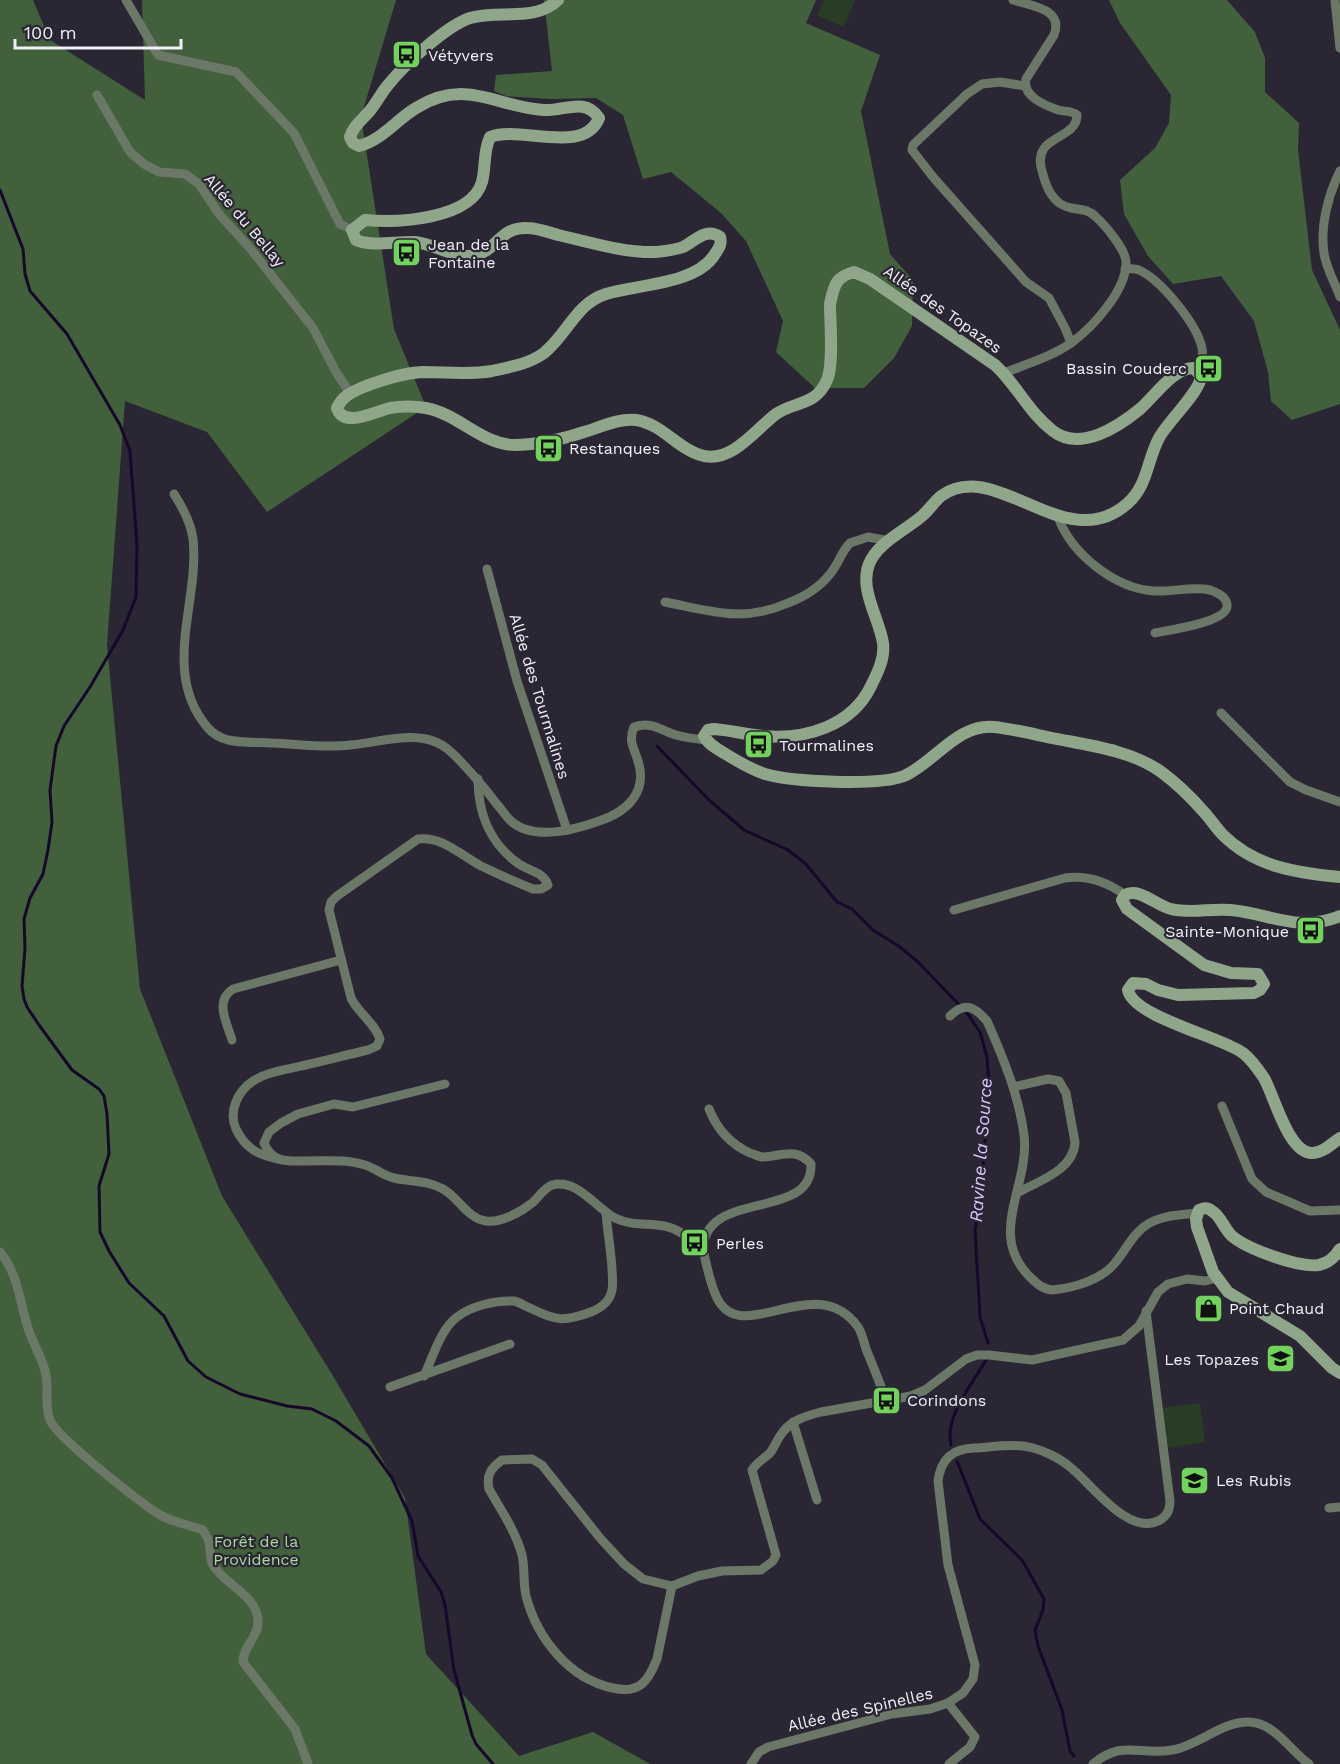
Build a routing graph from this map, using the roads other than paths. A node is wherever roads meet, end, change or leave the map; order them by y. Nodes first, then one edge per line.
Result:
1 (126, 0) edge
2 (558, 0) edge
3 (1013, 0) edge
4 (1335, 0) edge
5 (1340, 48) edge
6 (1025, 86) junction
7 (97, 95) dead end
8 (1340, 171) edge
9 (352, 230) junction
10 (1125, 269) junction
11 (1340, 297) edge
12 (1071, 343) junction
13 (1199, 371) junction
14 (1004, 373) junction
15 (350, 393) junction
16 (174, 494) dead end
17 (1058, 517) junction
18 (890, 541) junction
19 (487, 569) dead end
20 (665, 602) dead end
21 (1155, 633) dead end
22 (1221, 713) dead end
23 (706, 740) junction
24 (478, 779) junction
25 (1340, 802) edge
26 (567, 830) junction
27 (1340, 877) edge
28 (1125, 895) junction
29 (954, 910) dead end
30 (1340, 916) edge
31 (341, 960) junction
32 (950, 1016) dead end
33 (232, 1040) dead end
34 (445, 1084) dead end
35 (1012, 1087) junction
36 (1222, 1106) dead end
37 (709, 1109) dead end
38 (1340, 1138) edge
39 (278, 1159) junction
40 (1017, 1193) junction
41 (1340, 1210) edge
42 (606, 1212) junction
43 (1197, 1214) junction
44 (1340, 1249) edge
45 (703, 1250) junction
46 (0, 1252) edge
47 (1335, 1262) edge
48 (1217, 1278) junction
49 (1146, 1311) junction
50 (510, 1344) dead end
51 (1340, 1373) edge
52 (423, 1376) junction
53 (390, 1388) dead end
54 (886, 1400) junction
55 (793, 1422) junction
56 (818, 1500) dead end
57 (1340, 1507) edge
58 (1329, 1508) dead end
59 (672, 1586) junction
60 (948, 1703) junction
61 (308, 1764) edge
62 (751, 1764) edge
63 (949, 1764) edge
64 (1093, 1764) edge
65 (1309, 1764) edge

1 - 9 street
2 - 9 main road
3 - 6 street
4 - 5 street
6 - 10 street
6 - 12 street
7 - 15 street, Allée du Bellay
8 - 11 street
9 - 15 main road
10 - 12 street
10 - 13 street
12 - 14 street
13 - 14 main road, Allée des Topazes
13 - 17 main road
14 - 15 main road, Allée des Topazes
16 - 24 street
17 - 18 main road
17 - 21 street
18 - 20 street
18 - 23 main road
19 - 26 street, Allée des Tourmalines
22 - 25 street
23 - 26 street
23 - 27 main road
24 - 26 street
24 - 31 street
28 - 29 street
28 - 30 main road
28 - 38 main road
31 - 33 street
31 - 39 street
32 - 35 street
34 - 39 street
35 - 40 street
35 - 40 street
36 - 41 street
37 - 45 street
39 - 42 street
40 - 43 street
42 - 45 street
42 - 52 street
43 - 47 main road
43 - 48 main road
44 - 47 main road
45 - 54 street
46 - 61 street
48 - 49 street
48 - 51 main road
49 - 54 street
49 - 60 street, Allée des Spinelles
50 - 52 street
52 - 53 street
54 - 55 street
55 - 56 street
55 - 59 street
57 - 58 street
59 - 59 street
60 - 62 street, Allée des Spinelles
60 - 63 street
64 - 65 street

